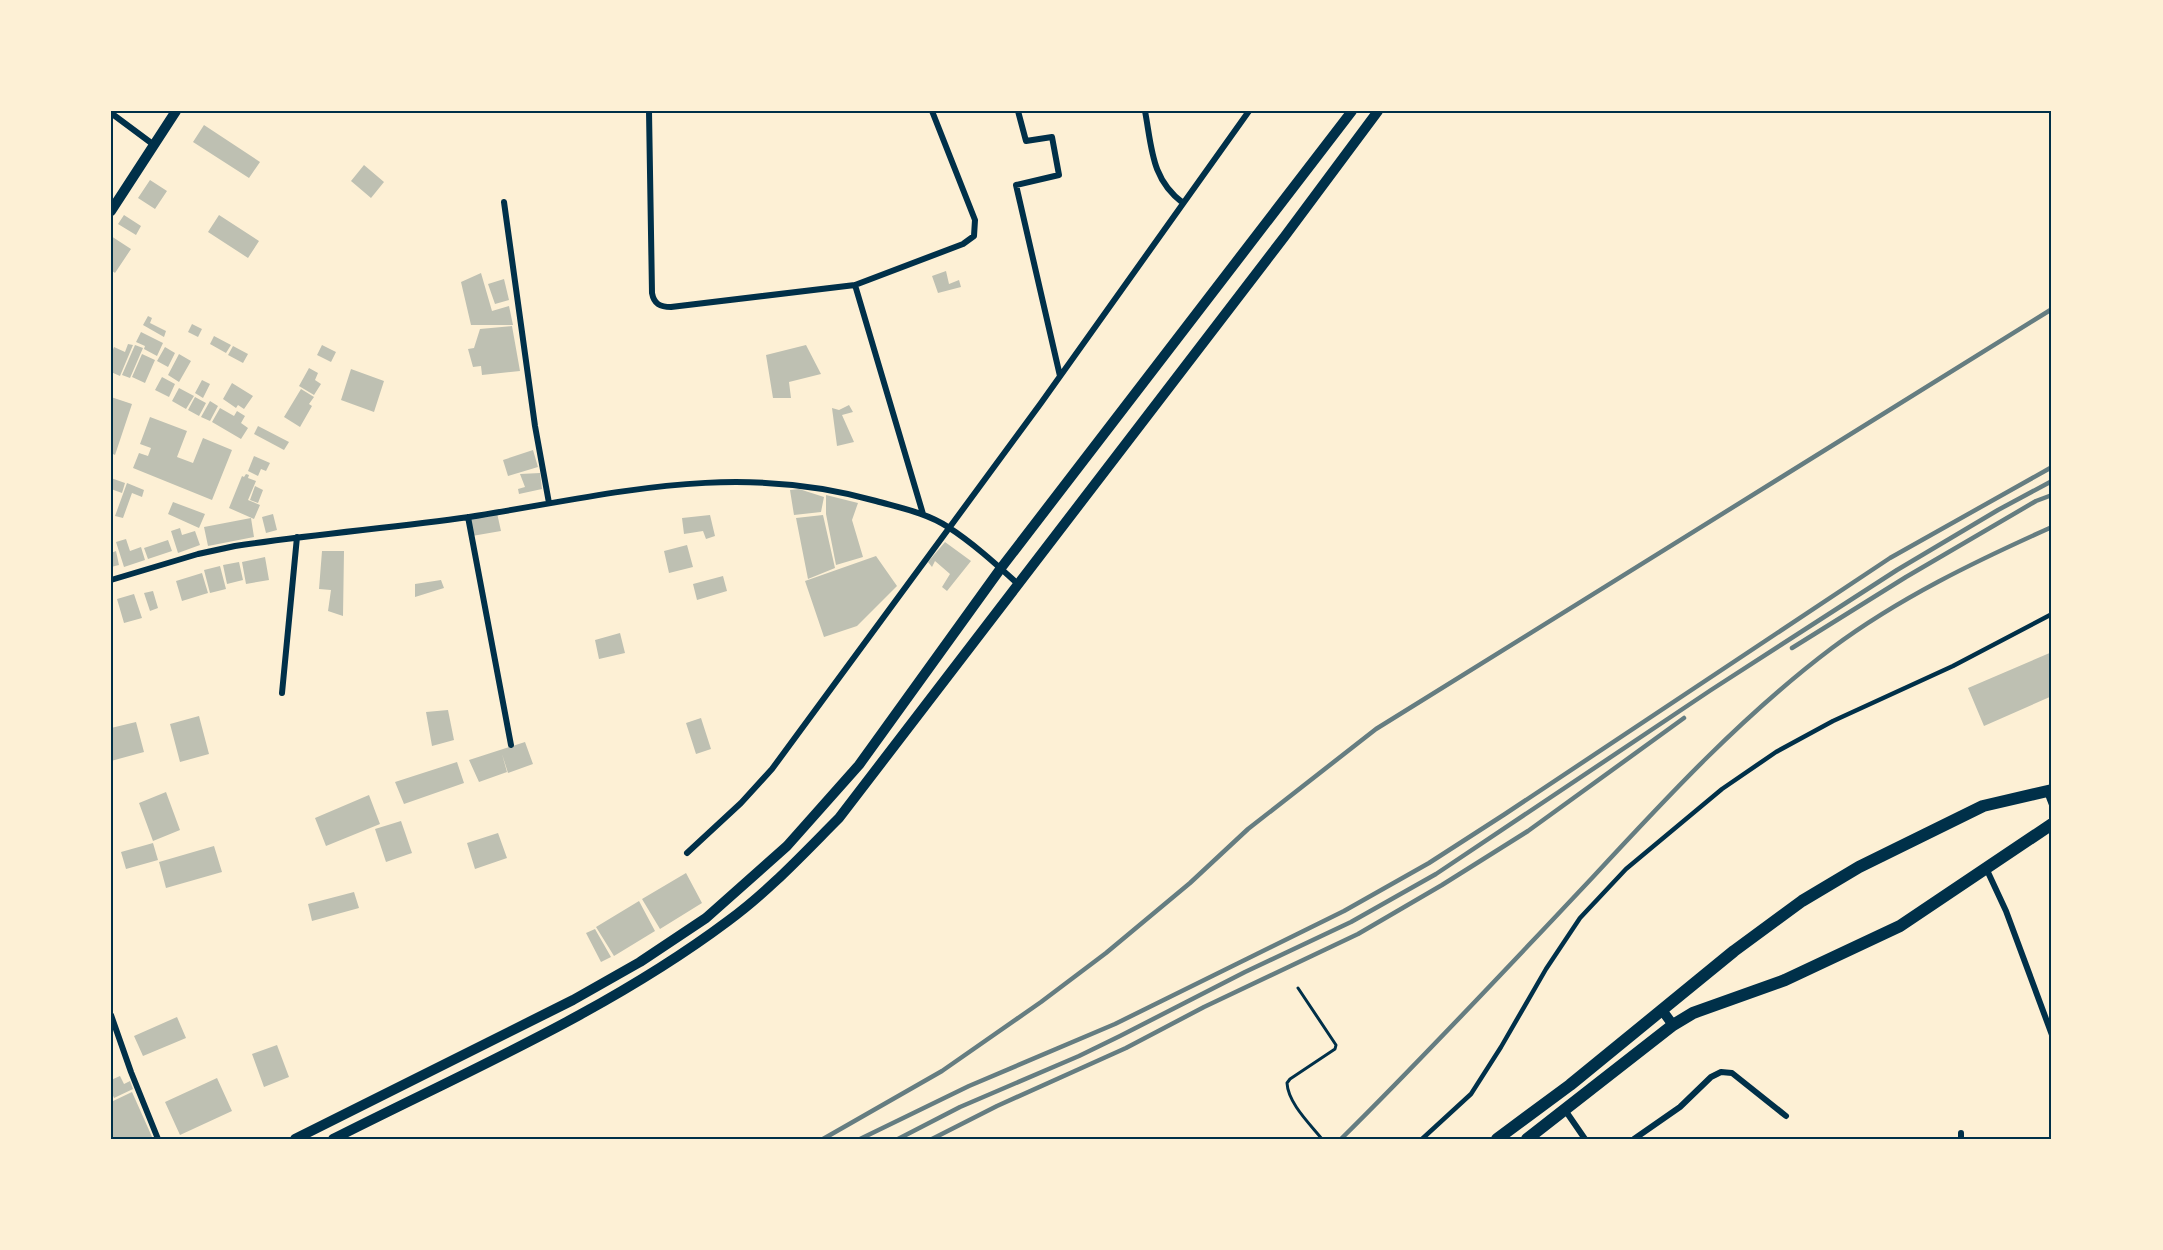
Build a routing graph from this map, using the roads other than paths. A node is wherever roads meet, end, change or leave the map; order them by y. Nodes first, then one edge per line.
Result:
1 (176, 111) edge
2 (649, 111) edge
3 (932, 111) edge
4 (1018, 111) edge
5 (1145, 111) edge
6 (1249, 111) edge
7 (1352, 111) edge
8 (1378, 111) edge
9 (111, 113) edge
10 (154, 145) junction
11 (504, 202) dead end
12 (1183, 203) junction
13 (111, 211) edge
14 (855, 285) junction
15 (1186, 329) junction
16 (1204, 342) junction
17 (1060, 376) junction
18 (549, 503) junction
19 (923, 514) junction
20 (468, 517) junction
21 (948, 527) junction
22 (297, 537) junction
23 (1001, 568) junction
24 (111, 580) edge
25 (1018, 584) junction
26 (2052, 614) edge
27 (282, 693) dead end
28 (511, 745) dead end
29 (2049, 790) edge
30 (2052, 805) edge
31 (2052, 825) edge
32 (687, 853) dead end
33 (1986, 868) junction
34 (1662, 1010) junction
35 (111, 1015) edge
36 (1673, 1025) junction
37 (2052, 1035) edge
38 (1565, 1109) junction
39 (1786, 1116) dead end
40 (158, 1139) edge
41 (295, 1139) edge
42 (333, 1139) edge
43 (1422, 1139) edge
44 (1497, 1139) edge
45 (1527, 1139) edge
46 (1585, 1139) edge
47 (1634, 1139) edge

1 - 10 street
2 - 14 street
3 - 14 street
4 - 17 street
5 - 12 street
6 - 12 street
7 - 15 street
8 - 16 street
9 - 10 street
10 - 13 street
11 - 18 street
12 - 17 street
14 - 19 street
15 - 16 street
15 - 23 street
16 - 25 street
17 - 21 street
18 - 19 street
18 - 20 street
19 - 21 street
20 - 22 street
20 - 28 street
21 - 23 street
21 - 32 street
22 - 24 street
22 - 27 street
23 - 25 street
23 - 41 street
25 - 42 street
26 - 43 lane
29 - 30 street
29 - 34 main road
31 - 33 main road
33 - 36 main road
33 - 37 street
34 - 36 street
34 - 44 main road
35 - 40 street
36 - 38 main road
38 - 45 main road
38 - 46 street
39 - 47 street

